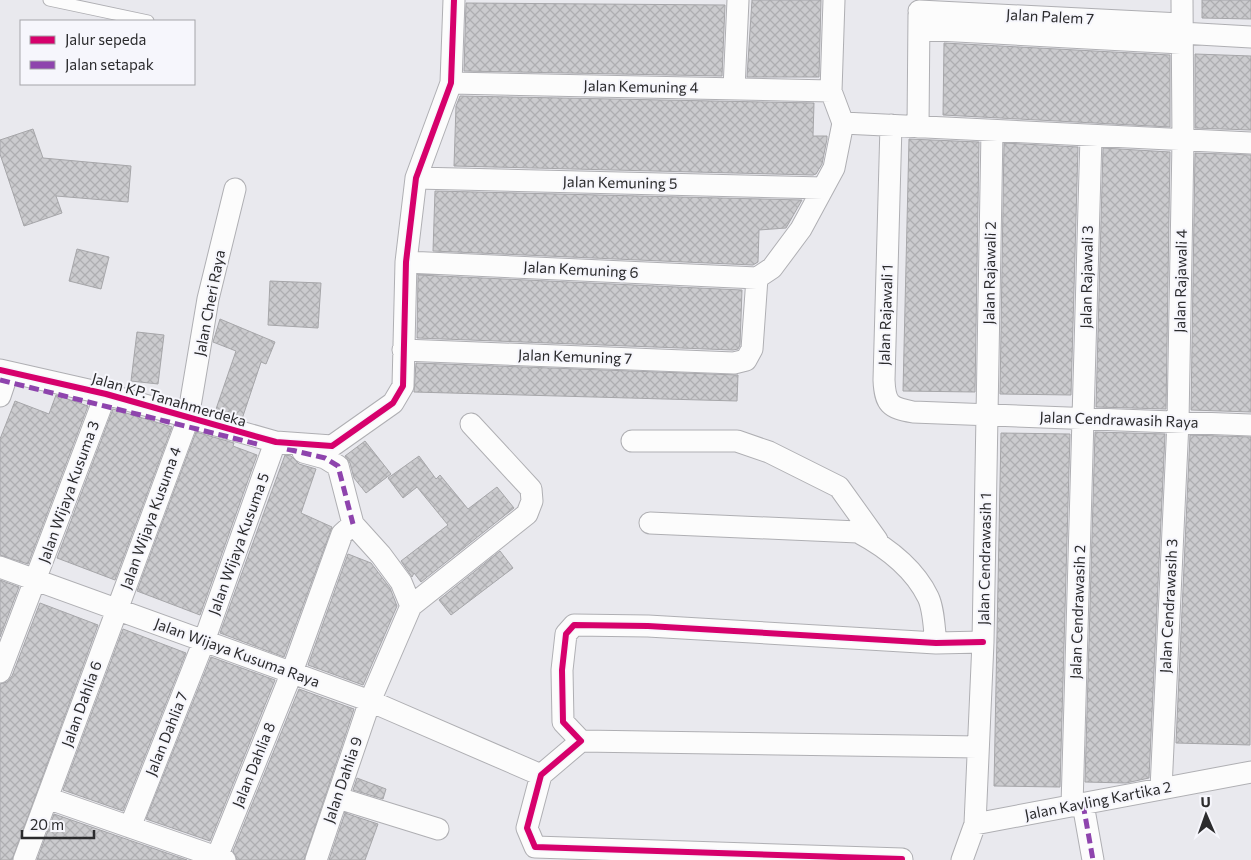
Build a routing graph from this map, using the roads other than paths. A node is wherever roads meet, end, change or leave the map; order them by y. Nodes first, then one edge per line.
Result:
1 (48, 0) edge
2 (454, 0) edge
3 (738, 0) edge
4 (834, 0) edge
5 (1182, 0) edge
6 (919, 13) edge
7 (143, 20) edge
8 (1181, 33) junction
9 (1251, 37) edge
10 (451, 83) junction
11 (734, 89) junction
12 (831, 91) junction
13 (843, 123) junction
14 (891, 125) junction
15 (918, 127) junction
16 (992, 131) junction
17 (1090, 136) junction
18 (1183, 141) junction
19 (1251, 144) edge
20 (416, 178) junction
21 (823, 188) junction
22 (235, 189) dead end
23 (406, 262) junction
24 (757, 278) junction
25 (403, 350) junction
26 (1, 382) edge
27 (102, 404) junction
28 (988, 415) junction
29 (1084, 418) junction
30 (187, 422) junction
31 (1178, 422) junction
32 (471, 424) dead end
33 (1251, 425) edge
34 (632, 441) dead end
35 (273, 448) junction
36 (335, 456) junction
37 (650, 523) dead end
38 (353, 524) junction
39 (878, 542) junction
40 (0, 567) edge
41 (36, 580) junction
42 (411, 606) junction
43 (117, 609) junction
44 (204, 641) junction
45 (983, 642) junction
46 (936, 643) junction
47 (0, 672) edge
48 (292, 672) junction
49 (370, 701) junction
50 (580, 741) junction
51 (978, 747) junction
52 (1251, 772) edge
53 (541, 775) junction
54 (1161, 789) junction
55 (47, 798) junction
56 (338, 798) junction
57 (1078, 805) junction
58 (975, 824) junction
59 (130, 827) junction
60 (438, 829) dead end
61 (221, 858) edge
62 (902, 859) edge
63 (24, 860) edge
64 (316, 860) edge
65 (962, 860) edge
66 (1094, 860) edge

1 - 7 lane
2 - 10 street
3 - 11 street
4 - 12 street
5 - 8 street, Jalan Rajawali 4
6 - 8 street, Jalan Palem 7
6 - 15 street
8 - 9 street, Jalan Palem 7
8 - 18 street, Jalan Rajawali 4
10 - 11 street, Jalan Kemuning 4
10 - 20 street
11 - 12 street, Jalan Kemuning 4
12 - 13 street
13 - 14 street
13 - 21 street
14 - 15 street
14 - 28 street, Jalan Rajawali 1
15 - 16 street
16 - 17 street
16 - 28 street, Jalan Rajawali 2
17 - 18 street
17 - 29 street, Jalan Rajawali 3
18 - 19 street
18 - 31 street, Jalan Rajawali 4
20 - 21 street, Jalan Kemuning 5
20 - 23 street
21 - 24 street
22 - 30 street, Jalan Cheri Raya
23 - 24 street, Jalan Kemuning 6
23 - 25 street
24 - 25 street, Jalan Kemuning 7
25 - 36 street
26 - 27 street
26 - 30 street, Jalan KP. Tanahmerdeka
27 - 30 street
27 - 41 street, Jalan Wijaya Kusuma 3
28 - 29 street, Jalan Cendrawasih Raya
28 - 45 street, Jalan Cendrawasih 1
29 - 31 street, Jalan Cendrawasih Raya
29 - 57 street, Jalan Cendrawasih 2
30 - 35 street
30 - 36 street, Jalan KP. Tanahmerdeka
30 - 43 street, Jalan Wijaya Kusuma 4
31 - 33 street, Jalan Cendrawasih Raya
31 - 54 street, Jalan Cendrawasih 3
32 - 42 street
34 - 39 street
35 - 36 street
35 - 44 street, Jalan Wijaya Kusuma 5
36 - 38 street
37 - 39 street
38 - 42 street
38 - 48 street, Jalan Dahlia 8
39 - 46 street
40 - 41 street, Jalan Wijaya Kusuma Raya
41 - 43 street, Jalan Wijaya Kusuma Raya
41 - 47 street, Jalan Wijaya Kusuma 3
42 - 49 street, Jalan Dahlia 9
43 - 44 street, Jalan Wijaya Kusuma Raya
43 - 55 street, Jalan Dahlia 6
44 - 48 street, Jalan Wijaya Kusuma Raya
44 - 59 street, Jalan Dahlia 7
45 - 46 street
45 - 51 street, Jalan Cendrawasih 1
46 - 50 street
48 - 49 street, Jalan Wijaya Kusuma Raya
48 - 61 street, Jalan Dahlia 8
49 - 53 street, Jalan Wijaya Kusuma Raya
49 - 56 street, Jalan Dahlia 9
50 - 51 street
50 - 53 street
51 - 58 street, Jalan Cendrawasih 1
52 - 54 street, Jalan Kavling Kartika 2
53 - 62 street
54 - 57 street, Jalan Kavling Kartika 2
55 - 59 street
55 - 63 street, Jalan Dahlia 6
56 - 60 street
56 - 64 street, Jalan Dahlia 9
57 - 58 street, Jalan Kavling Kartika 2
57 - 66 street, Jalan Cendrawasih 2
58 - 65 street, Jalan Cendrawasih 1
59 - 61 street

